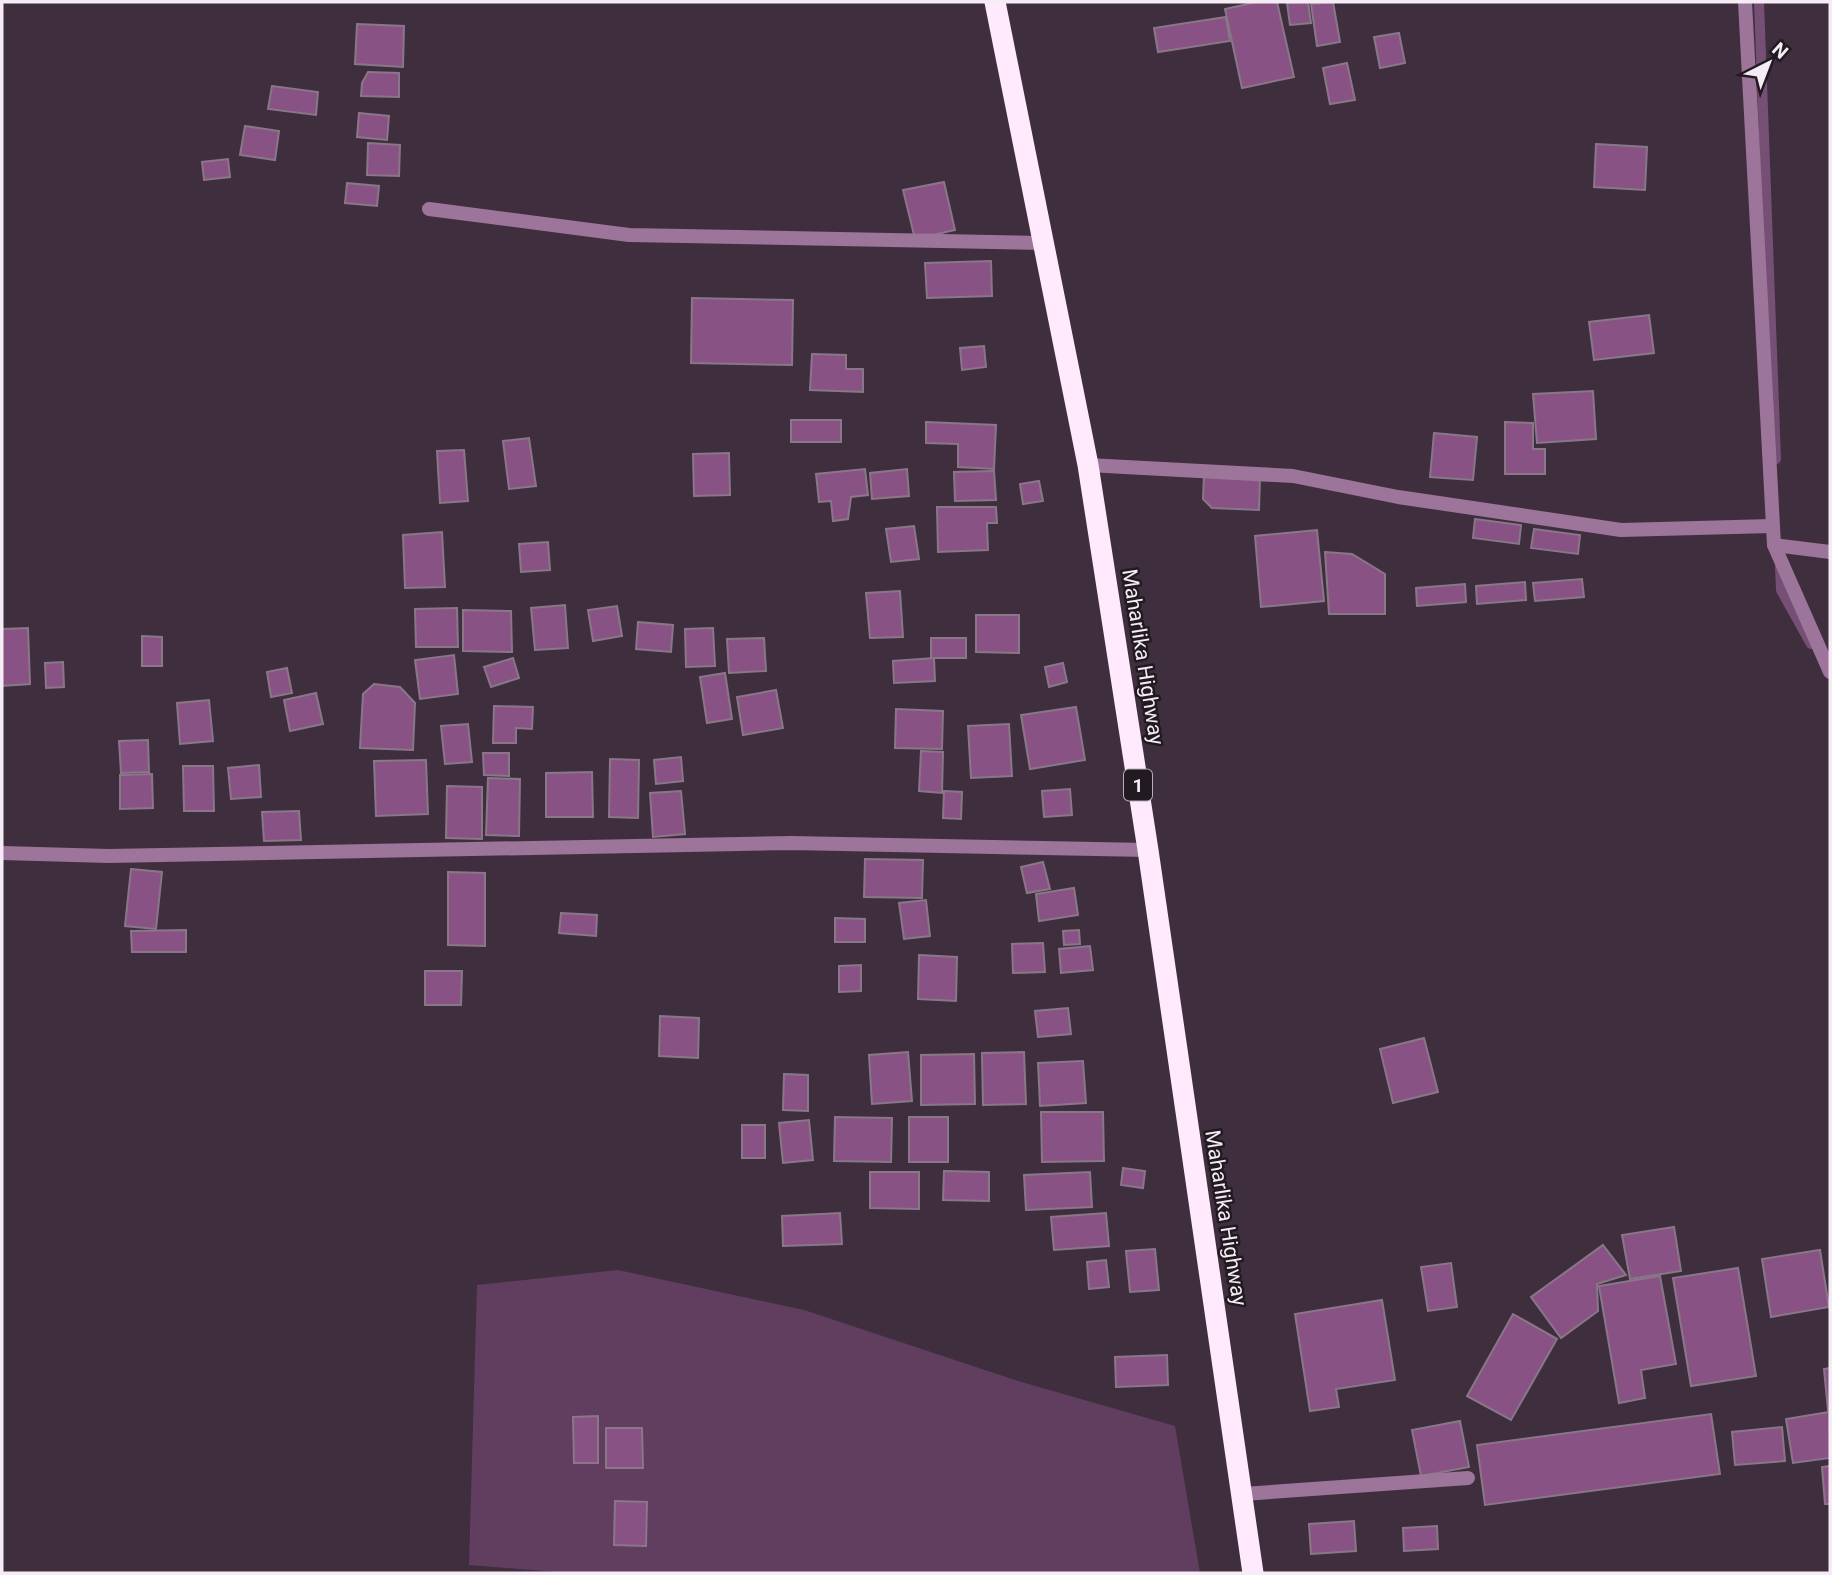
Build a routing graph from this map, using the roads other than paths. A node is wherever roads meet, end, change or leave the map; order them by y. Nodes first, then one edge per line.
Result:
1 (995, 2) edge
2 (1745, 2) edge
3 (429, 209) dead end
4 (1043, 243) junction
5 (1088, 465) junction
6 (1772, 526) junction
7 (1781, 546) junction
8 (1830, 552) edge
9 (1830, 672) edge
10 (1148, 849) junction
11 (2, 853) edge
12 (1468, 1478) dead end
13 (1243, 1494) junction
14 (1253, 1573) edge

1 - 4 highway, Maharlika Highway / 1
2 - 6 street
3 - 4 street
4 - 5 highway, Maharlika Highway / 1
5 - 6 street
5 - 10 highway, Maharlika Highway / 1
6 - 7 street
7 - 8 street
7 - 9 street
10 - 11 street
10 - 13 highway, Maharlika Highway / 1
12 - 13 street
13 - 14 highway, Maharlika Highway / 1

